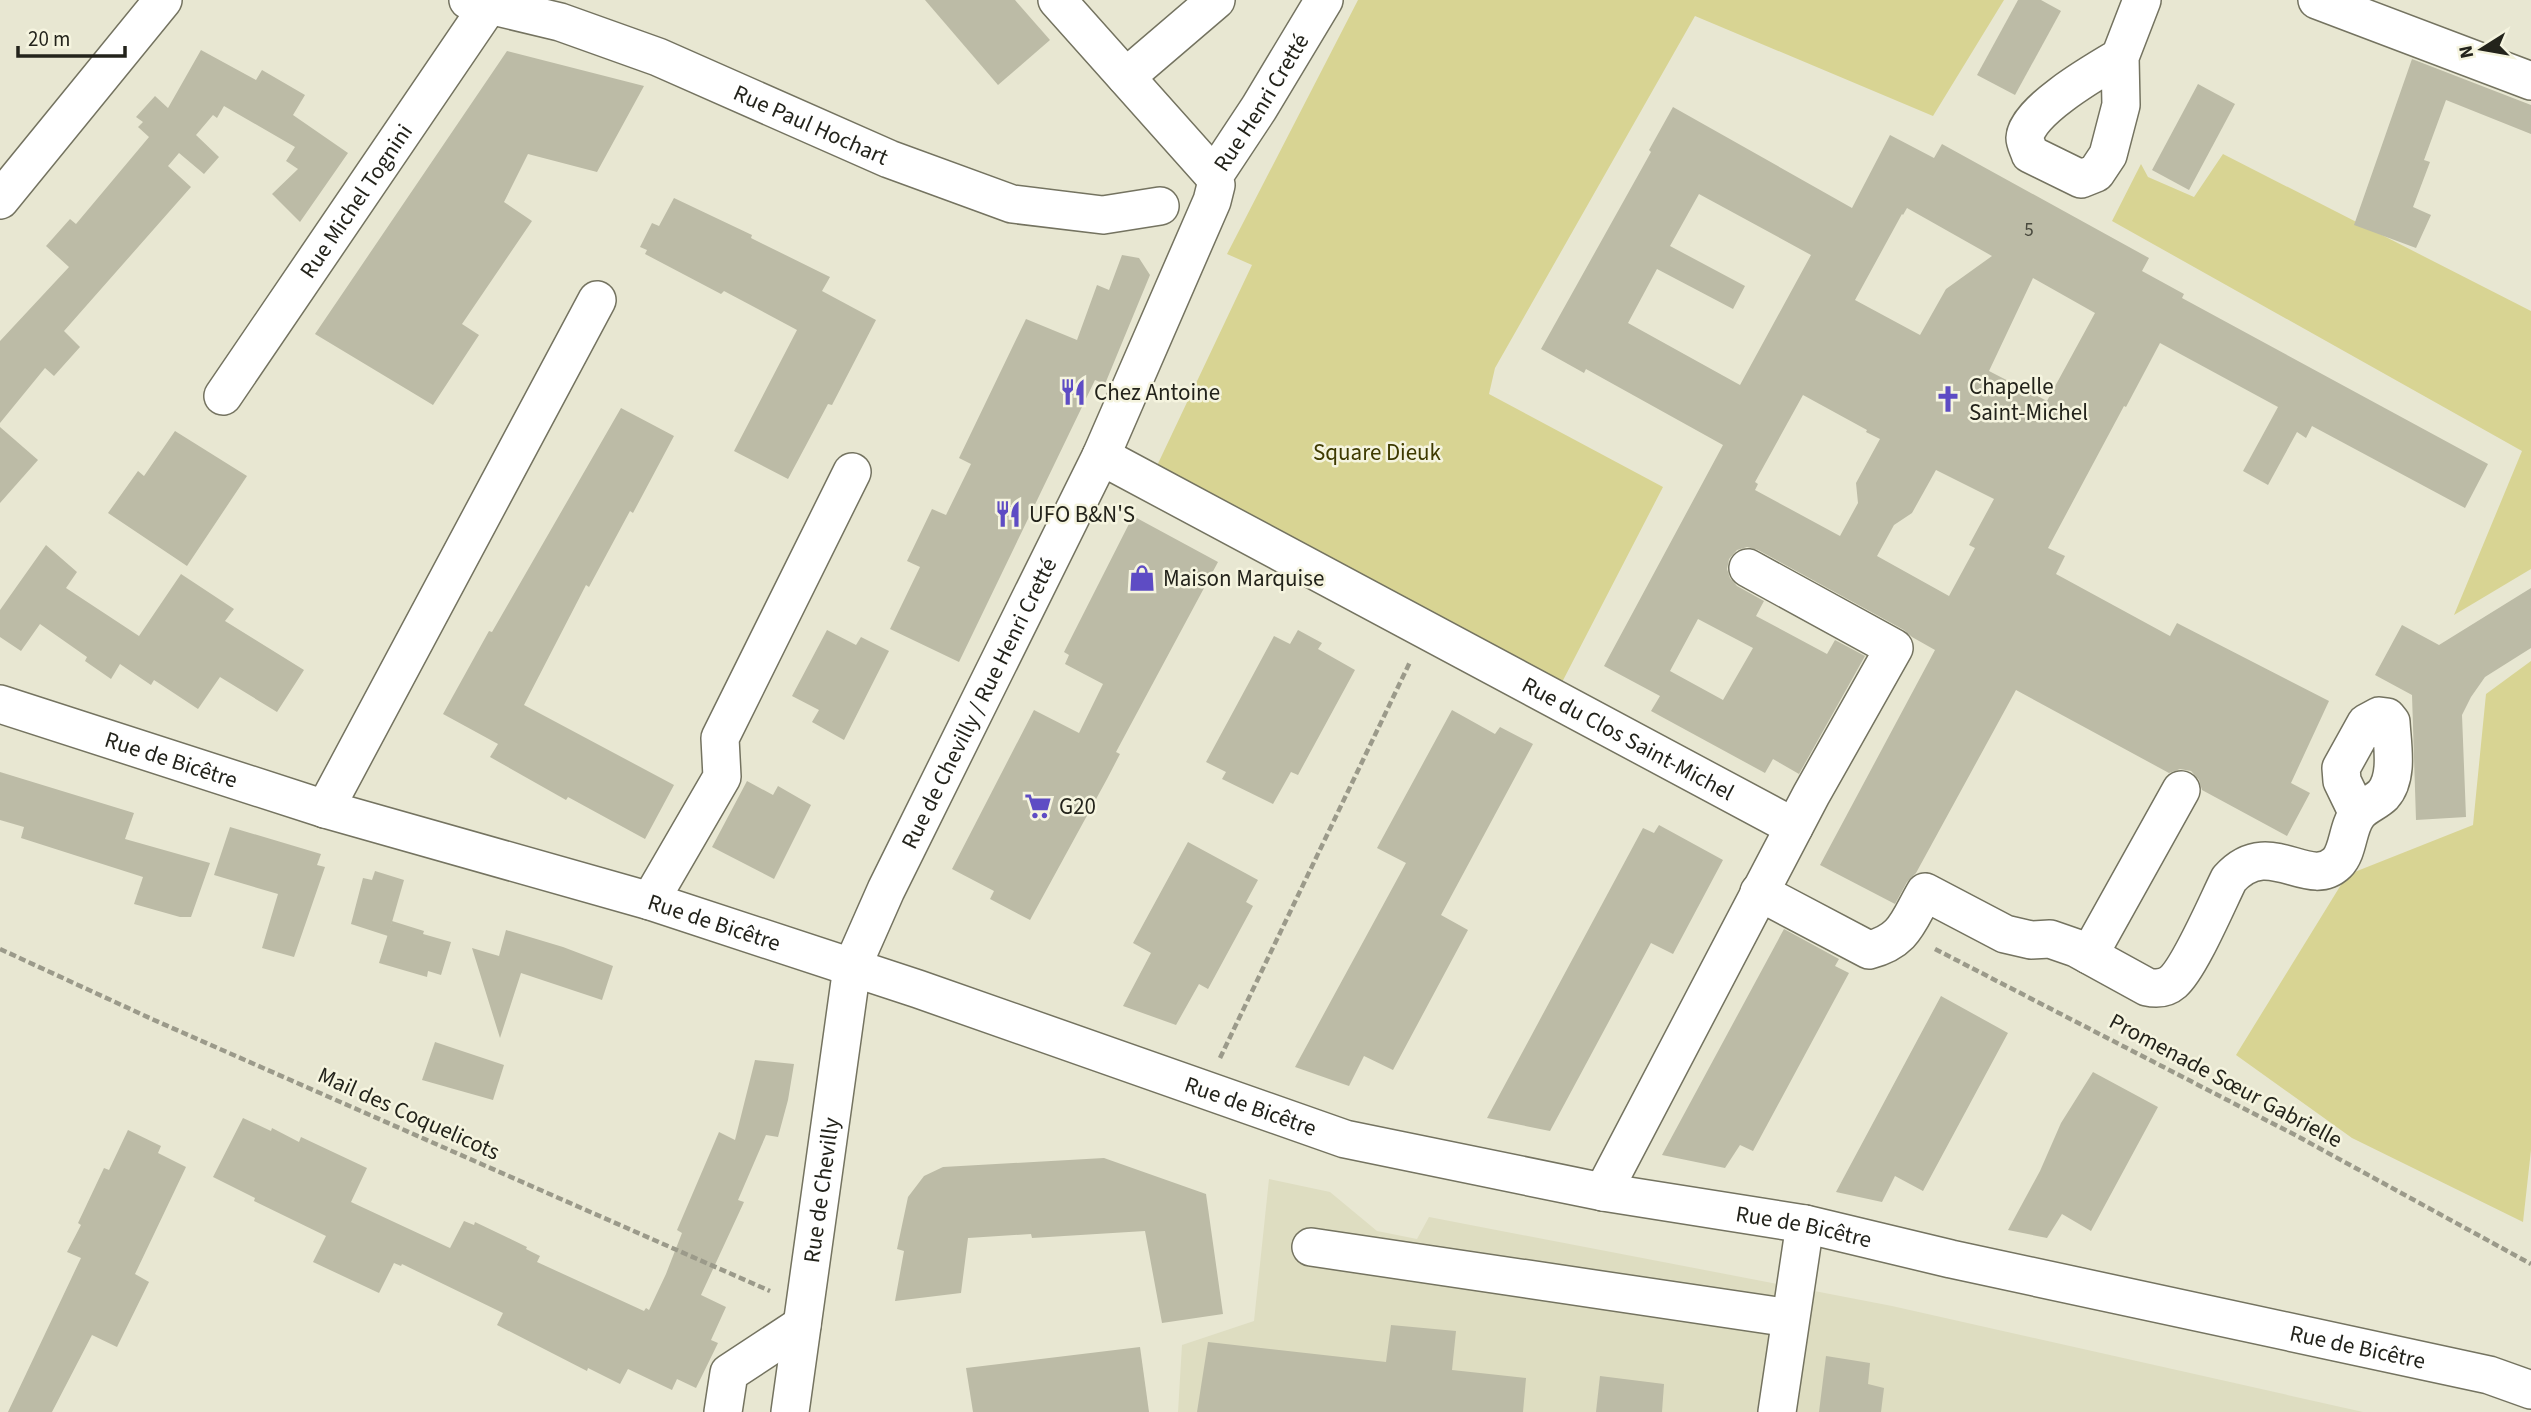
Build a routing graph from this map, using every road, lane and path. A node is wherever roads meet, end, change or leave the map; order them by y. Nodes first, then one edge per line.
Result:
1 (163, 0) edge
2 (1216, 0) edge
3 (1324, 0) edge
4 (2142, 0) edge
5 (2317, 0) edge
6 (479, 3) edge
7 (1075, 6) edge
8 (2120, 57) dead end
9 (1126, 78) junction
10 (2531, 81) edge
11 (1214, 176) junction
12 (0, 200) edge
13 (1160, 206) dead end
14 (1192, 248) joint
15 (597, 300) dead end
16 (223, 396) dead end
17 (1101, 456) junction
18 (852, 472) dead end
19 (1748, 568) dead end
20 (1425, 630) junction
21 (0, 704) edge
22 (2181, 790) dead end
23 (325, 809) junction
24 (2358, 814) dead end
25 (1794, 827) junction
26 (1759, 892) junction
27 (650, 901) junction
28 (1903, 932) junction
29 (0, 950) edge
30 (2089, 955) junction
31 (852, 967) junction
32 (1205, 1091) junction
33 (1603, 1192) junction
34 (1805, 1224) junction
35 (1311, 1247) dead end
36 (2531, 1264) edge
37 (804, 1316) junction
38 (1790, 1318) junction
39 (2531, 1390) edge
40 (723, 1412) edge
41 (790, 1412) edge
42 (1777, 1412) edge

1 - 12 street
2 - 9 street
3 - 11 street, Rue Henri Cretté
4 - 8 street
5 - 10 street
6 - 13 street, Rue Paul Hochart
6 - 16 street, Rue Michel Tognini
7 - 9 street
9 - 11 street
11 - 14 street, Rue Henri Cretté
14 - 17 street, Rue de Chevilly / Rue Henri Cretté
15 - 23 street
17 - 20 street, Rue du Clos Saint-Michel
17 - 31 street, Rue de Chevilly / Rue Henri Cretté
18 - 27 street
19 - 25 street
20 - 25 street, Rue du Clos Saint-Michel
20 - 32 path
21 - 23 street, Rue de Bicêtre
22 - 30 street
23 - 27 street, Rue de Bicêtre
24 - 30 street
25 - 26 street
26 - 28 street
26 - 33 street
27 - 31 street, Rue de Bicêtre
28 - 30 street
28 - 36 path, Promenade Sœur Gabrielle
29 - 37 path, Mail des Coquelicots
31 - 32 street, Rue de Bicêtre
31 - 37 street, Rue de Chevilly
32 - 33 street, Rue de Bicêtre
33 - 34 street, Rue de Bicêtre
34 - 38 street
34 - 39 street, Rue de Bicêtre
35 - 38 street
37 - 40 street
37 - 41 street, Rue de Chevilly
38 - 42 street

